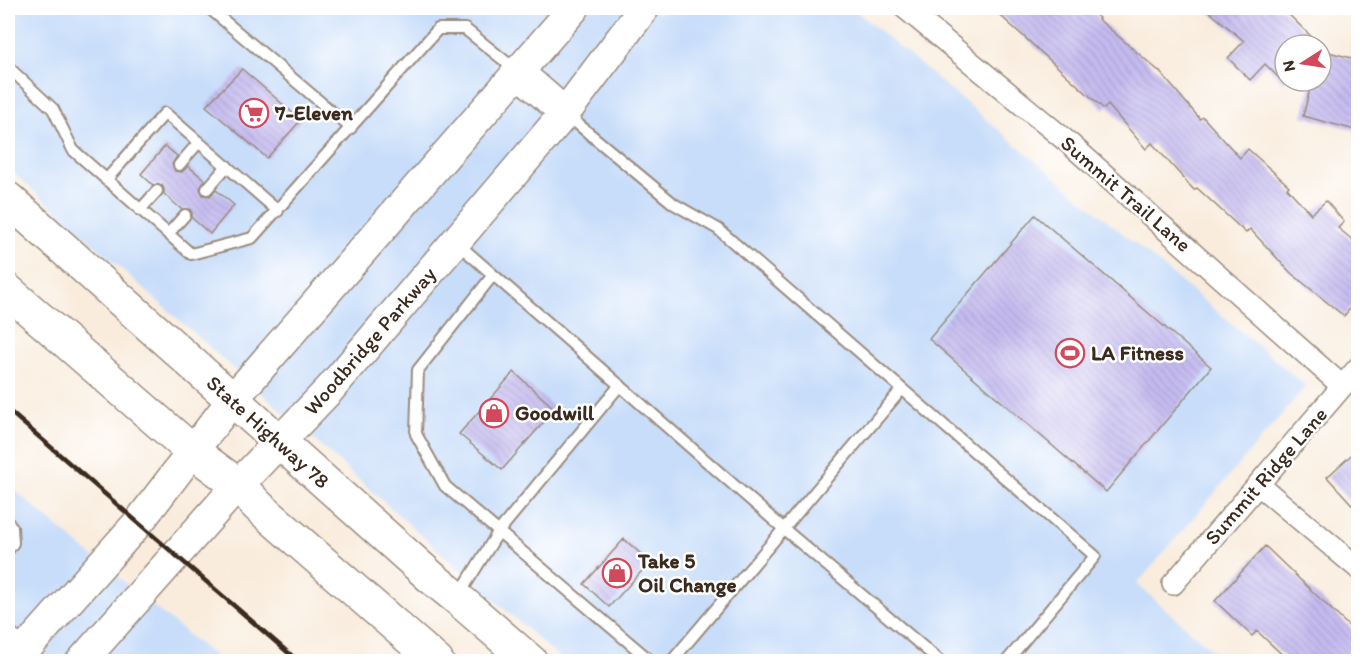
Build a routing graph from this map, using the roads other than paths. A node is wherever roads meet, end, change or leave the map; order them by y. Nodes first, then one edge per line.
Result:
1 (209, 8) edge
2 (574, 8) edge
3 (644, 8) edge
4 (904, 8) edge
5 (8, 67) edge
6 (518, 71) junction
7 (565, 113) junction
8 (351, 128) junction
9 (199, 142) junction
10 (179, 165) dead end
11 (227, 166) junction
12 (106, 180) junction
13 (207, 189) dead end
14 (157, 191) dead end
15 (8, 199) edge
16 (140, 210) junction
17 (278, 211) junction
18 (185, 215) dead end
19 (168, 234) junction
20 (455, 242) junction
21 (494, 275) junction
22 (8, 291) edge
23 (1359, 368) edge
24 (620, 385) junction
25 (1342, 386) junction
26 (902, 389) junction
27 (232, 400) junction
28 (279, 443) junction
29 (192, 451) junction
30 (238, 485) junction
31 (1259, 485) junction
32 (8, 523) edge
33 (784, 529) junction
34 (499, 531) junction
35 (8, 550) edge
36 (1359, 568) edge
37 (1173, 584) dead end
38 (457, 598) junction
39 (16, 646) edge
40 (81, 662) edge
41 (437, 662) edge
42 (531, 662) edge
43 (652, 662) edge
44 (671, 662) edge
45 (941, 662) edge
46 (1005, 662) edge

1 - 8 lane
2 - 6 main road
3 - 7 main road, Woodbridge Parkway
4 - 25 street, Summit Trail Lane
5 - 12 lane
6 - 7 main road
6 - 8 lane
6 - 27 main road
7 - 20 main road, Woodbridge Parkway
7 - 26 lane
8 - 17 lane
9 - 10 lane
9 - 11 lane
9 - 12 lane
11 - 13 lane
11 - 17 lane
12 - 16 lane
14 - 16 lane
15 - 27 main road, State Highway 78
16 - 19 lane
17 - 19 lane
18 - 19 lane
20 - 21 lane
20 - 28 main road, Woodbridge Parkway
21 - 24 lane
21 - 34 lane
22 - 29 main road
23 - 25 street, Summit Ridge Lane
24 - 33 lane
24 - 34 lane
25 - 31 street, Summit Ridge Lane
26 - 33 lane
26 - 46 lane
27 - 28 main road, State Highway 78
27 - 29 main road
28 - 30 main road, Woodbridge Parkway
28 - 38 main road, State Highway 78
29 - 30 main road
29 - 39 main road
30 - 40 main road, Woodbridge Parkway
30 - 41 main road
31 - 36 street
31 - 37 street, Summit Ridge Lane
32 - 35 lane
33 - 44 lane
33 - 45 lane
34 - 38 lane
34 - 43 lane
38 - 42 main road, State Highway 78

